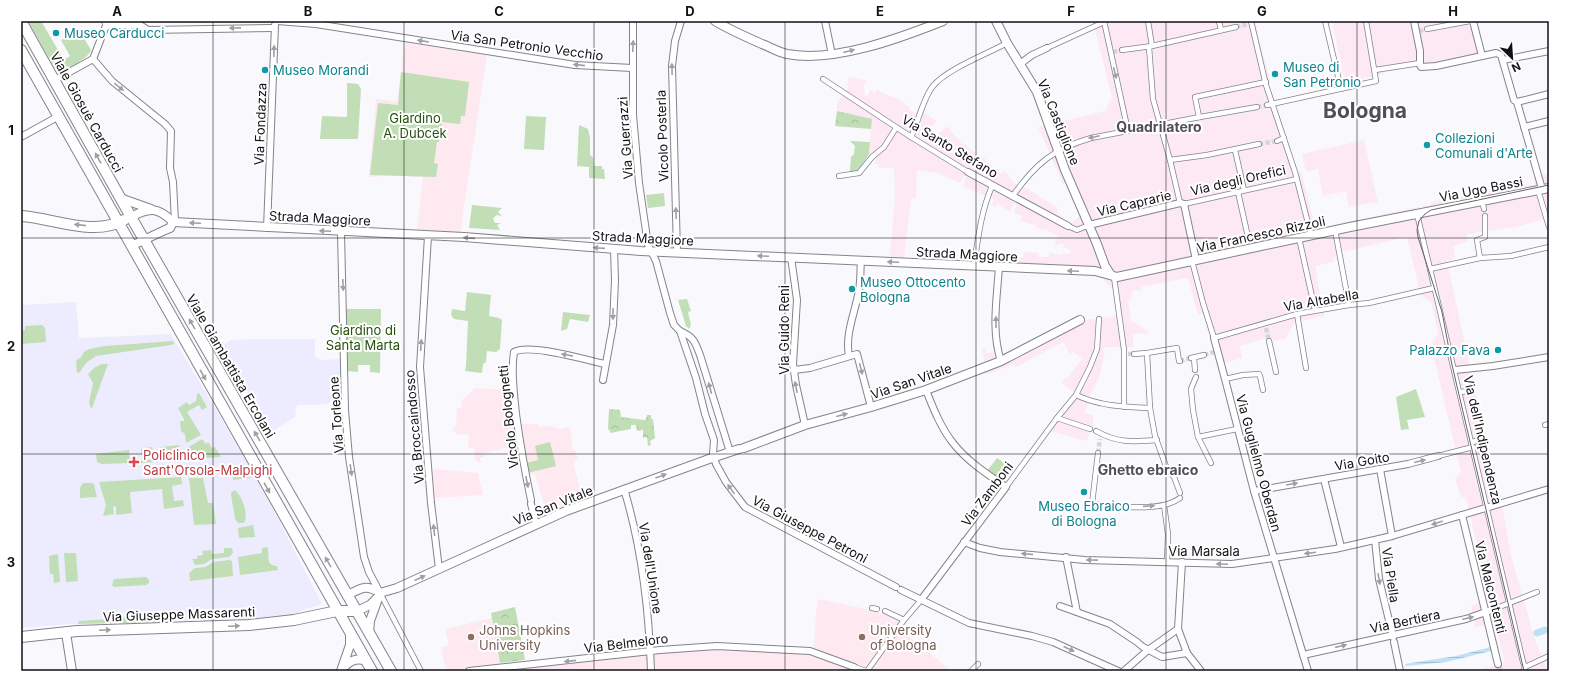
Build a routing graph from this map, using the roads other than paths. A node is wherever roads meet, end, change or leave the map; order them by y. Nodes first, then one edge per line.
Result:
1 (21, 21) edge
2 (633, 21) edge
3 (681, 21) edge
4 (715, 21) edge
5 (825, 21) edge
6 (943, 21) edge
7 (996, 21) edge
8 (1104, 21) edge
9 (1148, 21) edge
10 (1219, 21) edge
11 (1325, 21) edge
12 (1366, 21) edge
13 (1414, 21) edge
14 (1470, 21) edge
15 (1473, 21) edge
16 (1250, 23) edge
17 (105, 24) edge
18 (275, 24) edge
19 (1236, 27) tunnel mouth
20 (1427, 29) tunnel mouth
21 (1221, 30) junction
22 (1007, 43) junction
23 (1150, 47) junction
24 (1047, 48) joint
25 (21, 50) edge
26 (1122, 50) tunnel mouth
27 (1549, 51) edge
28 (832, 55) junction
29 (1480, 56) junction
30 (93, 58) junction
31 (1503, 60) junction
32 (1420, 63) junction
33 (1020, 64) junction
34 (632, 68) junction
35 (1375, 73) junction
36 (823, 79) dead end
37 (55, 80) junction
38 (1266, 83) junction
39 (42, 87) junction
40 (1341, 89) junction
41 (1549, 94) edge
42 (1517, 102) junction
43 (1273, 104) junction
44 (1267, 105) tunnel mouth
45 (1257, 108) tunnel mouth
46 (59, 116) junction
47 (1199, 117) junction
48 (1549, 120) edge
49 (1160, 125) junction
50 (1524, 127) junction
51 (896, 128) junction
52 (1128, 131) junction
53 (21, 137) edge
54 (911, 137) junction
55 (1284, 138) junction
56 (1277, 141) tunnel mouth
57 (1259, 144) tunnel mouth
58 (1058, 150) junction
59 (1235, 150) junction
60 (1170, 160) junction
61 (968, 172) joint
62 (839, 176) dead end
63 (1297, 179) junction
64 (111, 181) junction
65 (992, 186) junction
66 (99, 188) junction
67 (1543, 189) edge
68 (1244, 190) junction
69 (1238, 192) junction
70 (1012, 197) junction
71 (120, 198) junction
72 (1182, 204) junction
73 (153, 209) junction
74 (1417, 214) junction
75 (21, 216) edge
76 (1485, 216) dead end
77 (131, 217) junction
78 (174, 222) junction
79 (118, 223) junction
80 (1089, 225) junction
81 (1068, 226) joint
82 (1549, 227) edge
83 (267, 228) junction
84 (1335, 230) junction
85 (341, 232) junction
86 (1311, 235) junction
87 (428, 236) junction
88 (1248, 237) dead end
89 (1298, 238) junction
90 (144, 240) junction
91 (131, 246) junction
92 (1549, 247) edge
93 (614, 249) junction
94 (652, 251) junction
95 (677, 252) junction
96 (791, 257) junction
97 (1480, 258) junction
98 (861, 261) junction
99 (1194, 261) junction
100 (974, 266) junction
101 (998, 267) junction
102 (1430, 269) junction
103 (1113, 276) junction
104 (1434, 288) junction
105 (1349, 305) junction
106 (1315, 310) junction
107 (1297, 314) junction
108 (1099, 319) dead end
109 (1080, 320) dead end
110 (680, 331) junction
111 (1214, 338) junction
112 (1269, 342) tunnel mouth
113 (1147, 353) junction
114 (1134, 354) tunnel mouth
115 (1204, 355) tunnel mouth
116 (849, 356) junction
117 (1549, 357) edge
118 (1001, 361) junction
119 (1180, 361) dead end
120 (605, 364) junction
121 (1306, 368) dead end
122 (794, 370) junction
123 (1195, 370) dead end
124 (1455, 370) junction
125 (1276, 372) dead end
126 (1196, 377) dead end
127 (1226, 379) junction
128 (603, 380) dead end
129 (926, 390) junction
130 (1263, 390) dead end
131 (1469, 391) dead end
132 (1460, 392) junction
133 (1076, 395) junction
134 (871, 407) junction
135 (1124, 407) junction
136 (1150, 408) junction
137 (716, 411) junction
138 (706, 414) junction
139 (1057, 418) junction
140 (805, 425) junction
141 (1090, 429) dead end
142 (1238, 429) junction
143 (1096, 431) dead end
144 (1198, 437) junction
145 (1157, 440) junction
146 (1480, 440) dead end
147 (1473, 444) junction
148 (730, 452) junction
149 (1098, 453) tunnel mouth
150 (1438, 456) joint
151 (714, 458) junction
152 (1211, 463) dead end
153 (1380, 469) junction
154 (1324, 479) junction
155 (1006, 487) junction
156 (624, 489) junction
157 (1549, 489) edge
158 (1254, 491) junction
159 (1164, 505) junction
160 (1487, 508) junction
161 (1462, 515) junction
162 (536, 524) junction
163 (1392, 536) junction
164 (1375, 540) junction
165 (964, 542) junction
166 (1341, 547) junction
167 (1274, 557) junction
168 (1066, 558) junction
169 (1167, 562) junction
170 (1182, 562) junction
171 (439, 569) junction
172 (1537, 592) dead end
173 (348, 595) junction
174 (379, 595) junction
175 (921, 600) junction
176 (1510, 603) junction
177 (1060, 606) dead end
178 (1498, 608) joint
179 (337, 611) junction
180 (357, 611) junction
181 (885, 612) dead end
182 (1077, 612) junction
183 (1486, 613) junction
184 (904, 620) junction
185 (1178, 630) junction
186 (66, 633) junction
187 (369, 633) junction
188 (350, 634) junction
189 (21, 637) edge
190 (1393, 638) junction
191 (1148, 650) junction
192 (650, 651) junction
193 (1187, 653) junction
194 (1303, 655) junction
195 (1549, 656) edge
196 (366, 661) junction
197 (978, 664) dead end
198 (1498, 664) tunnel mouth
199 (854, 667) joint
200 (1524, 669) edge
201 (342, 670) edge
202 (72, 671) edge
203 (372, 671) edge
204 (391, 671) edge
205 (421, 671) edge
206 (469, 671) edge
207 (651, 671) edge
208 (866, 671) edge
209 (971, 671) edge
210 (1118, 671) edge
211 (1124, 671) edge
212 (1201, 671) edge
213 (1308, 671) edge
214 (1400, 671) edge

1 - 37 main road, Viale Giosuè Carducci
34 -> 2 street, Via Guerrazzi
95 -> 3 street, Vicolo Posterla
4 - 28 street
5 - 28 street
28 -> 6 street
7 - 22 street, Via Castiglione
8 - 24 street
8 -> 52 street
9 - 23 street
10 - 21 street
11 - 40 street
12 - 35 street
13 - 32 street
14 - 20 street
15 - 29 street
16 - 38 street
18 -> 17 street, Via San Petronio Vecchio
17 - 30 street
34 -> 18 street, Via San Petronio Vecchio
83 -> 18 street, Via Fondazza
19 - 21 street
21 - 23 street
22 - 33 street, Via Castiglione
22 - 54 street
23 - 26 street
23 - 49 street
24 - 33 street
25 - 39 main road, Viale Giosuè Carducci
27 - 31 street
29 - 31 street
29 - 32 street
30 - 37 street
30 -> 78 street
31 - 42 street
32 - 35 street
33 - 58 street, Via Castiglione
34 - 94 street, Via Guerrazzi
35 - 40 street
36 - 51 street, Via Santo Stefano
37 - 39 main road
64 -> 37 main road, Viale Giosuè Carducci
38 - 43 street
38 - 47 street
39 - 46 main road, Viale Giosuè Carducci
40 - 43 street
41 - 42 street
42 - 50 street
43 - 44 street
43 - 55 street
45 - 47 street
46 - 53 street, Viale Giosuè Carducci
46 - 66 main road, Viale Giosuè Carducci
47 - 49 street
48 - 50 street
49 - 52 street
49 - 60 street
50 - 67 street
51 - 54 street, Via Santo Stefano
51 - 62 street
52 -> 58 street
54 - 61 street, Via Santo Stefano
55 - 56 street
55 - 63 street
57 - 59 street
58 - 70 street
58 - 80 street, Via Castiglione
59 - 60 street
59 - 68 street
60 - 72 street
61 - 65 street, Via Santo Stefano
63 - 68 street, Via degli Orefici
63 - 86 street
64 - 66 main road
64 - 71 main road, Viale Giosuè Carducci
65 - 70 street, Via Santo Stefano
65 - 100 street
66 - 79 main road, Viale Giosuè Carducci
67 - 74 street, Via Ugo Bassi
67 - 82 street
68 - 69 street, Via degli Orefici
69 - 72 street, Via degli Orefici
69 - 88 street
70 - 81 street, Via Santo Stefano
71 - 73 street
71 - 77 main road, Viale Giosuè Carducci
72 - 80 street, Via Caprarie
72 - 99 street
73 - 77 street
73 - 78 street
74 - 84 street, Via Francesco Rizzoli
74 - 102 street, Via dell'Indipendenza
79 -> 75 main road
76 - 97 street
77 - 79 main road
77 - 90 main road, Viale Giambattista Ercolani
83 -> 78 street, Strada Maggiore
78 - 90 street
79 - 91 main road
80 - 81 street
80 - 103 street, Via Castiglione
85 -> 83 street, Strada Maggiore
84 - 86 street, Via Francesco Rizzoli
84 - 105 street
85 - 87 street, Strada Maggiore
85 -> 174 street, Via Torleone
86 - 89 street, Via Francesco Rizzoli
93 -> 87 street, Strada Maggiore
171 -> 87 street, Via Broccaindosso
89 - 99 street, Via Francesco Rizzoli
89 - 106 street
90 - 91 street
173 -> 90 main road, Viale Giambattista Ercolani
91 -> 179 main road
92 - 97 street
93 - 94 street, Strada Maggiore
93 -> 120 street
94 - 95 street, Strada Maggiore
94 - 110 street, Via Guerrazzi
96 -> 95 street, Strada Maggiore
96 - 98 street, Strada Maggiore
96 - 122 street, Via Guido Reni
97 - 102 street
100 -> 98 street, Strada Maggiore
98 - 116 street
99 - 103 street, Via Francesco Rizzoli
99 - 111 street, Via Guglielmo Oberdan
100 - 101 street, Strada Maggiore
103 -> 101 street, Strada Maggiore
118 -> 101 street
102 - 104 street, Via dell'Indipendenza
103 - 135 street
104 - 105 street, Via Altabella
104 - 124 street, Via dell'Indipendenza
105 - 106 street, Via Altabella
106 - 107 street, Via Altabella
107 - 111 street, Via Altabella
107 - 121 street
108 - 133 street, Via Zamboni
109 - 118 street, Via San Vitale
137 -> 110 street
110 - 138 street
111 - 127 street, Via Guglielmo Oberdan
112 - 125 street
113 - 114 street
113 - 119 street
113 - 136 street
115 - 123 street
116 - 122 street
116 -> 134 street
117 - 124 street
118 - 129 street, Via San Vitale
120 - 128 street
120 -> 162 street, Vicolo Bolognetti
140 -> 122 street, Via Guido Reni
124 - 132 street, Via dell'Indipendenza
126 - 144 street
127 - 130 street
127 - 142 street, Via Guglielmo Oberdan
129 - 134 street, Via San Vitale
129 - 155 street
131 - 132 street
132 - 147 street, Via dell'Indipendenza
133 - 135 street
133 - 139 street, Via Zamboni
140 -> 134 street, Via San Vitale
135 - 136 street
136 - 145 street
137 - 138 street
137 - 148 street
138 - 151 street
139 - 141 street
139 - 155 street, Via Zamboni
140 - 148 street, Via San Vitale
142 - 144 street
142 - 158 street, Via Guglielmo Oberdan
143 - 145 street
144 - 152 street
145 - 159 street
146 - 147 street, Via Goito
147 - 150 street, Via Goito
147 - 160 street, Via dell'Indipendenza
148 - 151 street, Via San Vitale
149 -> 159 street
153 -> 150 street, Via Goito
156 -> 151 street, Via San Vitale
175 -> 151 street, Via Giuseppe Petroni
153 - 154 street, Via Goito
153 - 163 street
158 -> 154 street, Via Goito
154 - 166 street
155 - 165 street, Via Zamboni
156 - 162 street, Via San Vitale
156 - 192 street, Via dell'Unione
157 - 160 street, Via Marsala
158 - 167 street, Via Guglielmo Oberdan
159 - 169 street
160 - 161 street, Via Marsala
160 - 176 street, Via dell'Indipendenza
161 -> 163 street, Via Marsala
161 - 183 street, Via Malcontenti
162 - 171 street, Via San Vitale
163 - 164 street, Via Marsala
164 - 166 street, Via Marsala
164 -> 190 street, Via Piella
168 -> 165 street, Via Marsala
165 - 175 street, Via Zamboni
166 -> 167 street, Via Marsala
167 -> 170 street, Via Marsala
167 - 194 street, Via Guglielmo Oberdan
169 -> 168 street, Via Marsala
168 - 182 street
169 - 170 street, Via Marsala
170 - 185 street
174 -> 171 street, Via San Vitale
172 - 176 street, Via Bertiera
173 - 174 street
173 - 179 main road
173 - 180 main road, Viale Giambattista Ercolani
174 - 180 street, Via San Vitale
174 - 187 street
174 - 205 street
175 - 184 street, Via Zamboni
175 -> 210 street, Via Giuseppe Petroni
176 - 178 street, Via Bertiera
176 - 200 street, Via dell'Indipendenza
177 - 182 street
178 - 183 street, Via Bertiera
179 - 180 main road, Via Giuseppe Massarenti
186 -> 179 main road, Via Giuseppe Massarenti
179 - 188 main road
180 - 187 main road, Viale Giambattista Ercolani
181 - 184 street
182 - 191 street
190 -> 183 street, Via Bertiera
183 - 198 street, Via Malcontenti
184 - 208 street, Via Zamboni
185 - 191 street
185 - 193 street
186 - 189 main road, Via Giuseppe Massarenti
186 - 202 street
187 - 204 main road, Viale Giambattista Ercolani
188 - 196 main road
188 - 201 street
194 -> 190 street, Via Bertiera
190 - 214 street, Via Piella
191 - 193 street
191 - 211 street
192 - 199 street, Via Belmeloro
192 -> 206 street, Via Belmeloro
192 - 207 street, Via dell'Unione
193 - 212 street
194 - 213 street, Via Guglielmo Oberdan
195 - 200 street
196 - 201 street
196 - 203 main road
197 - 209 street
199 - 208 street

